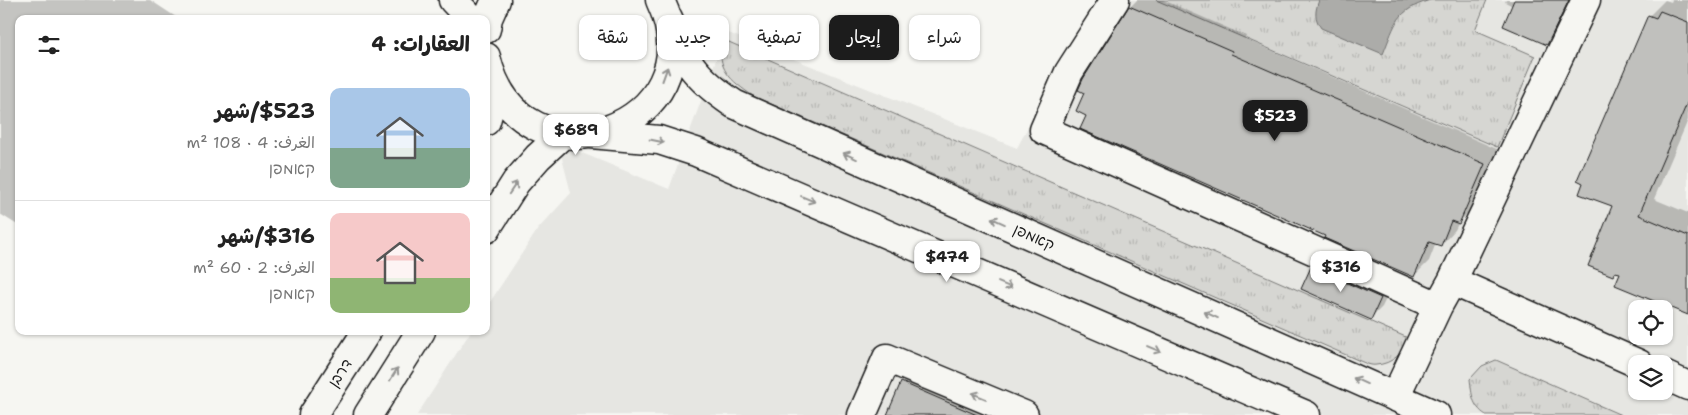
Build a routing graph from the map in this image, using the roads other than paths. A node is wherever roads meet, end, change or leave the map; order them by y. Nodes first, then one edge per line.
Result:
1 (453, 0) edge
2 (496, 0) edge
3 (1115, 0) edge
4 (1586, 0) edge
5 (664, 9) edge
6 (467, 15) edge
7 (489, 15) edge
8 (490, 69) edge
9 (490, 106) edge
10 (563, 134) junction
11 (591, 134) junction
12 (490, 223) edge
13 (1452, 281) junction
14 (1438, 306) junction
15 (364, 335) edge
16 (418, 335) edge
17 (1628, 359) edge
18 (1673, 379) edge
19 (1688, 386) edge
20 (1395, 397) junction
21 (313, 415) edge
22 (368, 415) edge
23 (862, 415) edge
24 (1024, 415) edge
25 (1306, 415) edge
26 (1436, 415) edge

1 - 6 street
2 - 7 street
3 - 14 street
4 - 13 street
11 -> 5 street
20 -> 5 street, קאמפן
8 - 9 street
8 - 10 street
10 - 11 street
12 -> 10 street
11 -> 25 street
13 - 14 street
13 - 17 street
14 - 20 street
15 - 21 street, דרבן
22 -> 16 street
18 - 19 street
20 - 26 street, קאמפן
24 -> 23 street

